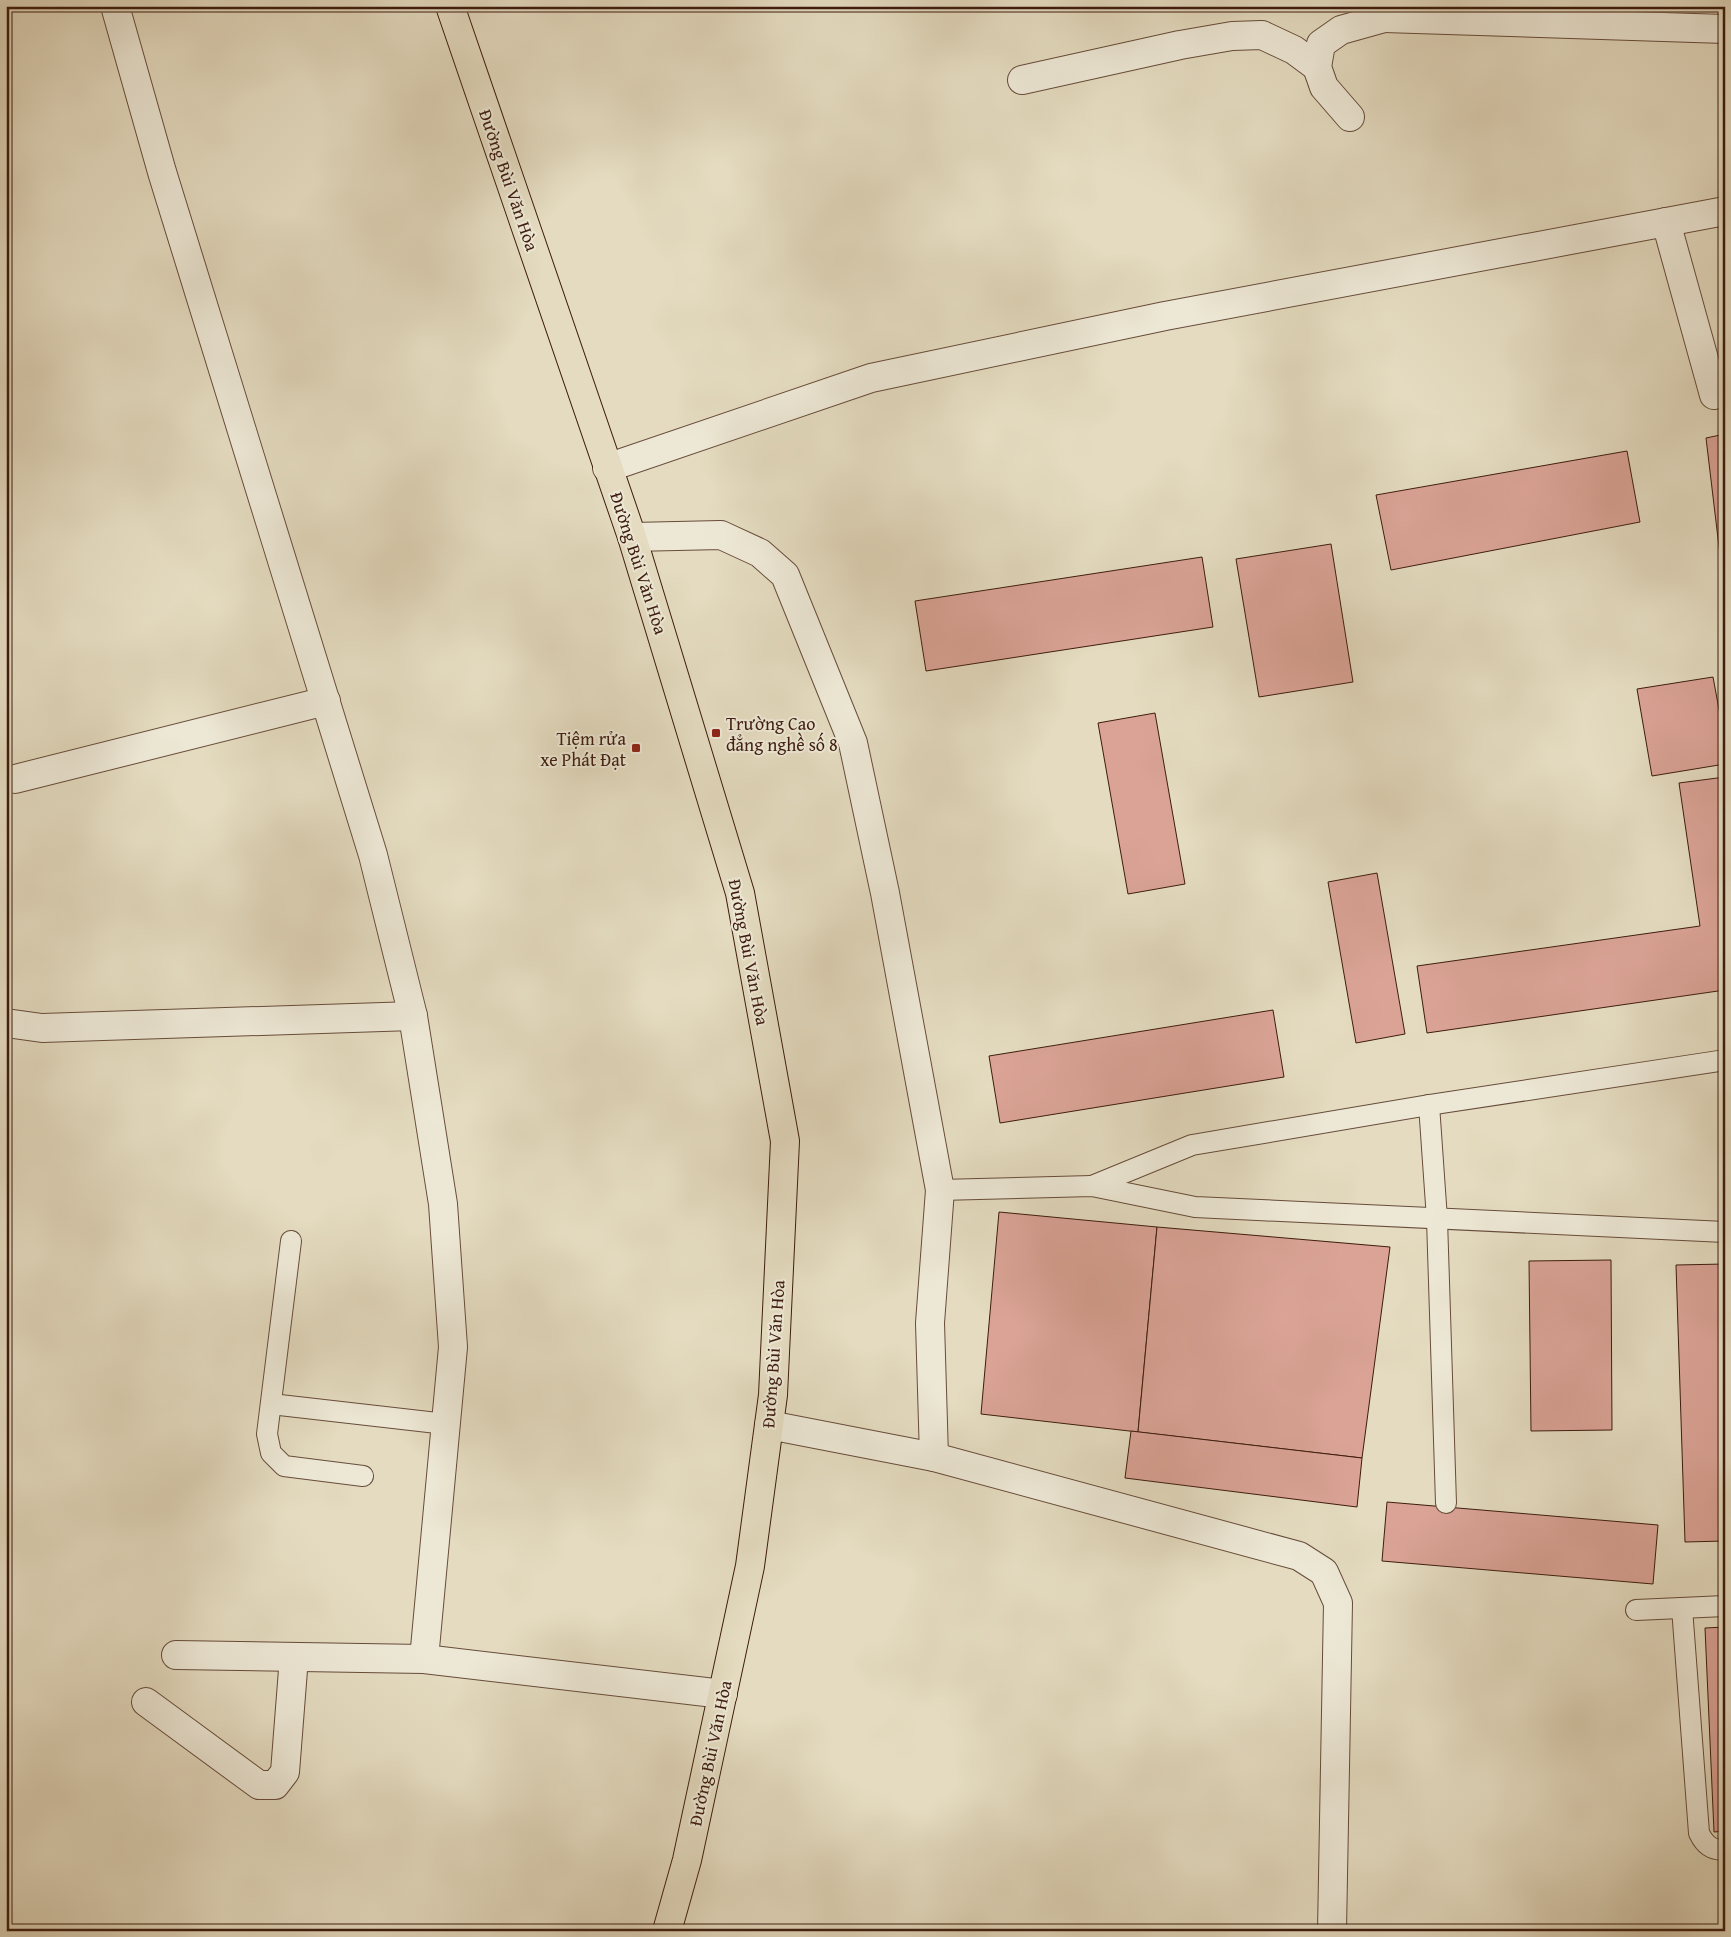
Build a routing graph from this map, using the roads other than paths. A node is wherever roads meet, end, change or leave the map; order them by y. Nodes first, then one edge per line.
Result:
1 (115, 6) edge
2 (450, 6) edge
3 (1384, 12) edge
4 (1725, 29) edge
5 (1317, 67) junction
6 (1022, 80) dead end
7 (1350, 117) dead end
8 (1725, 211) edge
9 (1666, 222) junction
10 (1714, 395) dead end
11 (607, 468) junction
12 (632, 537) junction
13 (326, 701) junction
14 (15, 779) dead end
15 (413, 1016) junction
16 (6, 1023) edge
17 (1725, 1060) edge
18 (1429, 1105) junction
19 (1092, 1186) junction
20 (940, 1190) junction
21 (1437, 1218) junction
22 (1725, 1232) edge
23 (291, 1241) dead end
24 (271, 1404) junction
25 (446, 1424) junction
26 (769, 1425) junction
27 (934, 1457) junction
28 (363, 1476) dead end
29 (1446, 1503) dead end
30 (1725, 1606) edge
31 (1682, 1608) junction
32 (1636, 1610) dead end
33 (176, 1655) dead end
34 (294, 1657) junction
35 (424, 1659) junction
36 (723, 1694) junction
37 (146, 1702) dead end
38 (1725, 1850) edge
39 (667, 1931) edge
40 (1332, 1931) edge

1 - 13 street
2 - 11 main road, Đường Bùi Văn Hòa
3 - 4 street
3 - 5 street
5 - 6 street
5 - 7 street
8 - 9 street
9 - 10 street
9 - 11 street
11 - 12 main road, Đường Bùi Văn Hòa
12 - 20 street
12 - 26 main road, Đường Bùi Văn Hòa
13 - 14 street
13 - 15 street
15 - 16 street
15 - 25 street
17 - 18 lane
18 - 19 lane
18 - 21 lane
19 - 20 lane
19 - 21 lane
20 - 27 street
21 - 22 lane
21 - 29 lane
23 - 24 lane
24 - 25 lane
24 - 28 lane
25 - 35 street
26 - 27 street
26 - 36 main road, Đường Bùi Văn Hòa
27 - 40 street
30 - 31 lane
31 - 32 lane
31 - 38 lane
33 - 34 street
34 - 35 street
34 - 37 street
35 - 36 street
36 - 39 main road, Đường Bùi Văn Hòa

